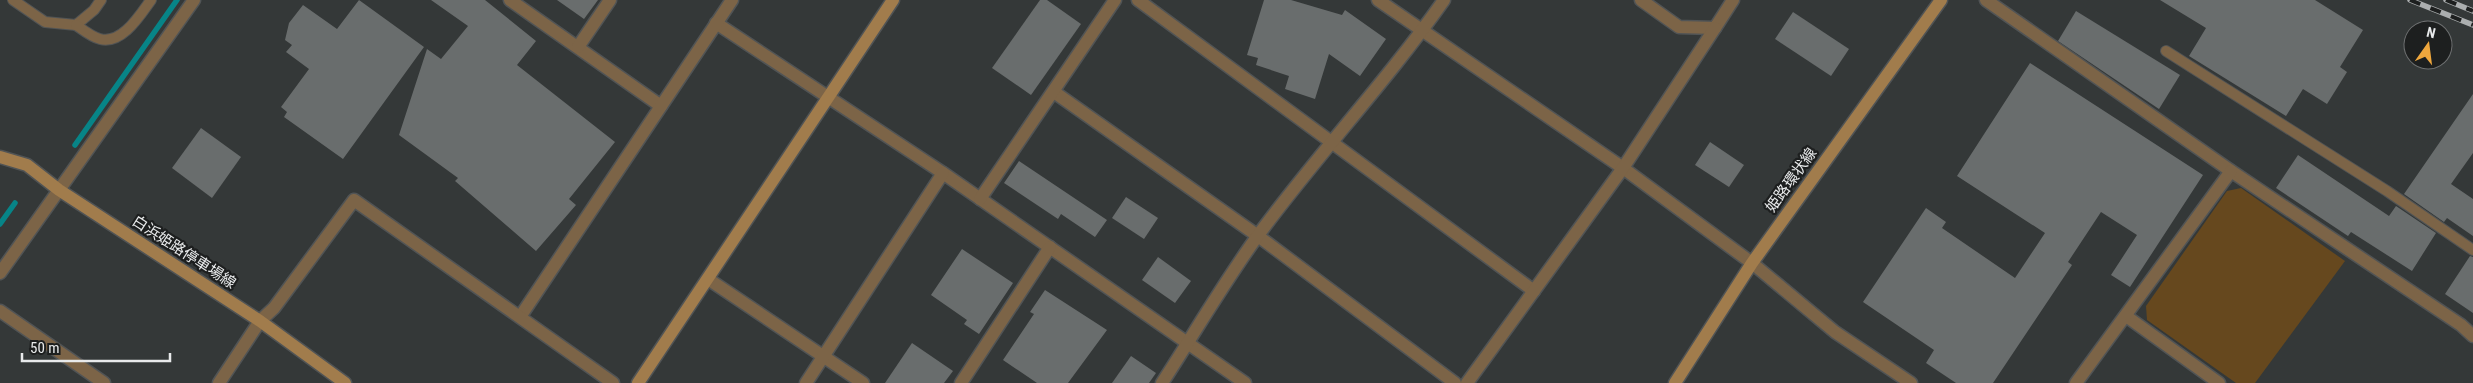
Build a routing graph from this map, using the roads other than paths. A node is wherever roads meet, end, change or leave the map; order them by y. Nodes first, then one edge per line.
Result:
1 (13, 0) edge
2 (101, 0) edge
3 (151, 0) edge
4 (194, 0) edge
5 (510, 0) edge
6 (610, 0) edge
7 (732, 0) edge
8 (893, 0) edge
9 (1115, 0) edge
10 (1138, 0) edge
11 (1378, 0) edge
12 (1444, 0) edge
13 (1641, 0) edge
14 (1733, 0) edge
15 (1941, 0) edge
16 (1986, 0) edge
17 (716, 24) junction
18 (76, 25) junction
19 (1715, 28) junction
20 (1422, 31) junction
21 (578, 47) junction
22 (2166, 51) dead end
23 (1054, 92) junction
24 (828, 96) junction
25 (661, 106) junction
26 (1331, 141) junction
27 (0, 158) edge
28 (1623, 168) junction
29 (2231, 171) junction
30 (943, 173) junction
31 (59, 190) junction
32 (980, 199) junction
33 (1258, 236) junction
34 (1050, 247) junction
35 (2473, 250) edge
36 (1752, 263) junction
37 (0, 273) edge
38 (708, 279) junction
39 (1534, 291) junction
40 (0, 311) edge
41 (2126, 316) junction
42 (520, 317) junction
43 (260, 321) junction
44 (2473, 336) edge
45 (1188, 343) junction
46 (822, 356) junction
47 (104, 383) edge
48 (219, 383) edge
49 (345, 383) edge
50 (613, 383) edge
51 (638, 383) edge
52 (806, 383) edge
53 (863, 383) edge
54 (962, 383) edge
55 (1162, 383) edge
56 (1245, 383) edge
57 (1456, 383) edge
58 (1466, 383) edge
59 (1675, 383) edge
60 (1911, 383) edge
61 (2076, 383) edge
62 (2219, 383) edge

1 - 18 lane
2 - 18 lane
3 - 18 lane
4 - 31 street
5 - 21 street
6 - 21 street
7 - 17 street
8 - 24 main road
9 - 23 street
10 - 26 street
11 - 20 street
12 - 20 street
13 - 19 street
14 - 19 street
15 - 36 main road, 姫路環状線
16 - 29 street
17 - 24 street
17 - 25 street
19 - 28 street
20 - 26 street
20 - 28 street
21 - 25 street
22 - 35 lane
23 - 32 street
23 - 33 street
24 - 30 street
24 - 38 main road
25 - 42 street
26 - 33 street
26 - 39 street
27 - 31 main road, 白浜姫路停車場線
28 - 36 street
28 - 39 street
29 - 41 street
29 - 44 street
30 - 32 street
30 - 46 street
31 - 37 street
31 - 43 main road, 白浜姫路停車場線
32 - 34 street
33 - 45 street
33 - 57 street
34 - 45 street
34 - 54 street
36 - 59 main road, 姫路環状線
36 - 60 street
38 - 46 street
38 - 51 main road
39 - 58 street
40 - 47 street
41 - 61 street
41 - 62 street
42 - 43 street
42 - 50 street
43 - 48 street
43 - 49 main road, 白浜姫路停車場線
45 - 55 street
45 - 56 street
46 - 52 street
46 - 53 street

